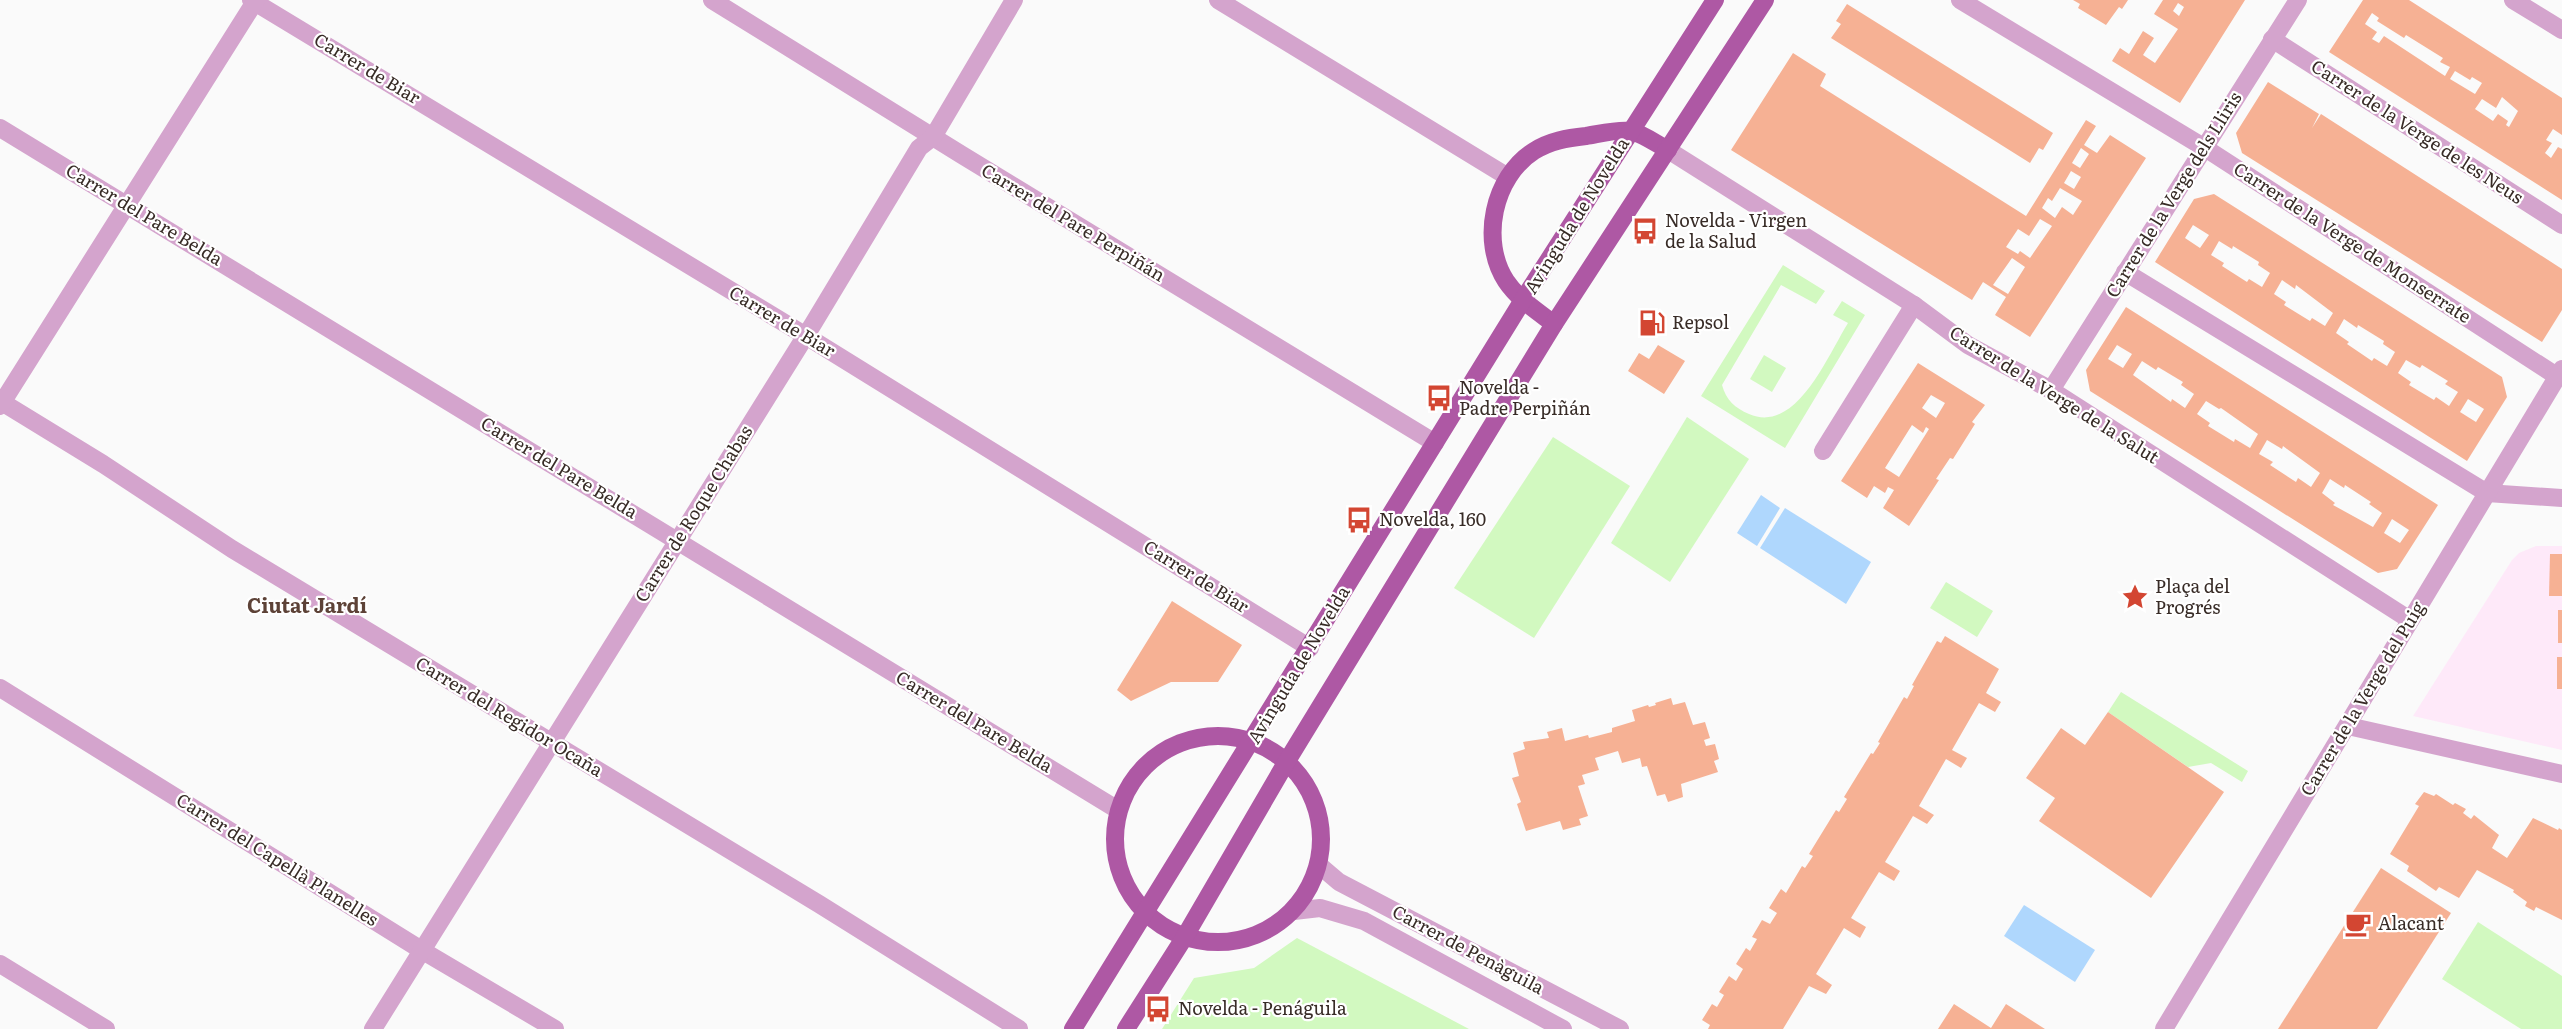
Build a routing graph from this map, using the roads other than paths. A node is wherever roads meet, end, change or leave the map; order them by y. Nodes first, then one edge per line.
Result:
1 (712, 0) edge
2 (1014, 0) edge
3 (1218, 0) edge
4 (1715, 0) edge
5 (1765, 0) edge
6 (1960, 0) edge
7 (2298, 0) edge
8 (2513, 0) edge
9 (254, 1) edge
10 (2562, 30) edge
11 (2272, 39) junction
12 (0, 128) edge
13 (1630, 131) junction
14 (933, 137) junction
15 (2205, 148) junction
16 (1668, 150) junction
17 (1508, 177) junction
18 (128, 204) junction
19 (2562, 225) edge
20 (2125, 272) junction
21 (1523, 300) junction
22 (1914, 305) junction
23 (1554, 324) junction
24 (806, 336) junction
25 (2560, 373) edge
26 (2051, 390) junction
27 (1, 403) edge
28 (1435, 443) junction
29 (1823, 451) dead end
30 (2487, 493) junction
31 (2562, 498) edge
32 (677, 541) junction
33 (2410, 620) junction
34 (1310, 648) junction
35 (0, 688) edge
36 (2348, 726) junction
37 (1253, 741) junction
38 (553, 743) junction
39 (1287, 761) junction
40 (2562, 774) edge
41 (1118, 810) junction
42 (1319, 865) junction
43 (1294, 911) junction
44 (1145, 912) junction
45 (1184, 938) junction
46 (423, 951) junction
47 (0, 964) edge
48 (106, 1029) edge
49 (373, 1029) edge
50 (555, 1029) edge
51 (1019, 1029) edge
52 (1073, 1029) edge
53 (1126, 1029) edge
54 (1563, 1029) edge
55 (1620, 1029) edge
56 (2164, 1029) edge

1 - 14 street, Carrer del Pare Perpiñán
2 - 14 street, Carrer de Roque Chabas
3 - 17 street
4 - 13 main road, Avinguda de Novelda
5 - 16 main road, Avinguda de Novelda
6 - 15 street, Carrer de la Verge de Monserrate
7 - 11 street, Carrer de la Verge dels Lliris
8 - 10 street
9 - 18 street
9 - 24 street, Carrer de Biar
11 - 15 street, Carrer de la Verge dels Lliris
11 - 19 street, Carrer de la Verge de les Neus
12 - 18 street, Carrer del Pare Belda
13 - 16 main road, Avinguda de Novelda
13 - 17 main road, Avinguda de Novelda
13 - 21 main road, Avinguda de Novelda
14 - 24 street, Carrer de Roque Chabas
14 - 28 street, Carrer del Pare Perpiñán
15 - 20 street, Carrer de la Verge dels Lliris
15 - 25 street, Carrer de la Verge de Monserrate
16 - 22 street, Carrer de la Verge de la Salut
16 - 23 main road, Avinguda de Novelda
17 - 21 main road, Avinguda de Novelda
18 - 27 street
18 - 32 street, Carrer del Pare Belda
20 - 26 street, Carrer de la Verge dels Lliris
20 - 30 street
21 - 23 main road, Avinguda de Novelda
21 - 28 main road, Avinguda de Novelda
22 - 26 street, Carrer de la Verge de la Salut
22 - 29 street
23 - 39 main road, Avinguda de Novelda
24 - 32 street, Carrer de Roque Chabas
24 - 34 street, Carrer de Biar
25 - 30 street, Carrer de la Verge del Puig
26 - 33 street, Carrer de la Verge de la Salut
27 - 38 street, Carrer del Regidor Ocaña
28 - 34 main road, Avinguda de Novelda
30 - 31 street
30 - 33 street, Carrer de la Verge del Puig
32 - 38 street, Carrer de Roque Chabas
32 - 41 street, Carrer del Pare Belda
33 - 36 street, Carrer de la Verge del Puig
34 - 37 main road, Avinguda de Novelda
35 - 46 street, Carrer del Capellà Planelles
36 - 40 street
36 - 56 street, Carrer de la Verge del Puig
37 - 39 main road
37 - 41 main road
37 - 44 main road, Avinguda de Novelda
38 - 46 street, Carrer de Roque Chabas
38 - 51 street, Carrer del Regidor Ocaña
39 - 42 main road
39 - 45 main road, Avinguda de Novelda
41 - 44 main road
42 - 43 main road
42 - 55 street, Carrer de Penàguila
43 - 45 main road
43 - 54 street, Carrer de Penàguila
44 - 45 main road
44 - 52 main road, Avinguda de Novelda
45 - 53 main road, Avinguda de Novelda
46 - 49 street, Carrer de Roque Chabas
46 - 50 street, Carrer del Capellà Planelles
47 - 48 street

